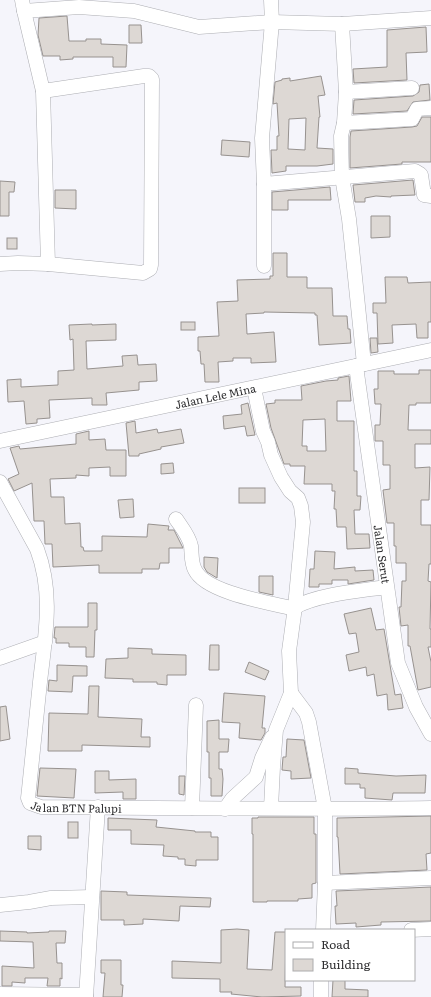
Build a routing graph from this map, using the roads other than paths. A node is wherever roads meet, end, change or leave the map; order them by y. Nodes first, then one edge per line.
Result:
1 (271, 0) edge
2 (79, 3) edge
3 (23, 5) edge
4 (134, 6) edge
5 (431, 18) edge
6 (272, 22) junction
7 (342, 24) junction
8 (412, 88) dead end
9 (43, 91) junction
10 (346, 92) junction
11 (431, 108) edge
12 (344, 123) junction
13 (342, 177) junction
14 (264, 184) junction
15 (431, 196) edge
16 (0, 264) edge
17 (48, 264) junction
18 (264, 266) dead end
19 (431, 350) edge
20 (360, 365) junction
21 (254, 388) junction
22 (0, 441) edge
23 (0, 482) edge
24 (176, 519) dead end
25 (386, 587) junction
26 (295, 608) junction
27 (44, 642) junction
28 (0, 658) edge
29 (290, 693) junction
30 (196, 705) dead end
31 (276, 730) junction
32 (431, 734) edge
33 (256, 777) junction
34 (98, 807) junction
35 (192, 808) junction
36 (270, 808) junction
37 (431, 808) edge
38 (225, 809) junction
39 (325, 810) junction
40 (431, 878) edge
41 (325, 883) junction
42 (92, 897) junction
43 (0, 905) edge
44 (323, 929) edge
45 (431, 929) edge
46 (415, 930) edge
47 (321, 981) edge
48 (0, 994) edge
49 (86, 996) edge
50 (321, 997) edge

1 - 6 street
2 - 3 street
2 - 4 street
3 - 9 street
4 - 6 street
5 - 7 street
6 - 7 street
6 - 14 street
7 - 10 street, Jalan Serut
8 - 10 street
9 - 17 street
9 - 17 street
10 - 12 street, Jalan Serut
11 - 12 street
12 - 13 street, Jalan Serut
13 - 14 street
13 - 15 street
13 - 20 street, Jalan Serut
14 - 18 street
16 - 17 street
19 - 20 street, Jalan Lele Mina
20 - 21 street, Jalan Lele Mina
20 - 25 street, Jalan Serut
21 - 22 street, Jalan Lele Mina
21 - 26 street
23 - 27 street, Jalan BTN Palupi
24 - 26 street
25 - 26 street
25 - 32 street, Jalan Serut
26 - 29 street
27 - 28 street
27 - 34 street, Jalan BTN Palupi
29 - 31 street
29 - 39 street
30 - 35 street
31 - 33 street
31 - 36 street
33 - 36 street
33 - 38 street
34 - 35 street, Jalan BTN Palupi
34 - 42 street
35 - 38 street, Jalan BTN Palupi
36 - 38 street, Jalan BTN Palupi
36 - 39 street, Jalan BTN Palupi
37 - 39 street, Jalan BTN Palupi
39 - 41 street
40 - 41 street
41 - 44 street
42 - 43 street
42 - 49 street
45 - 46 street
47 - 50 street
48 - 49 street

